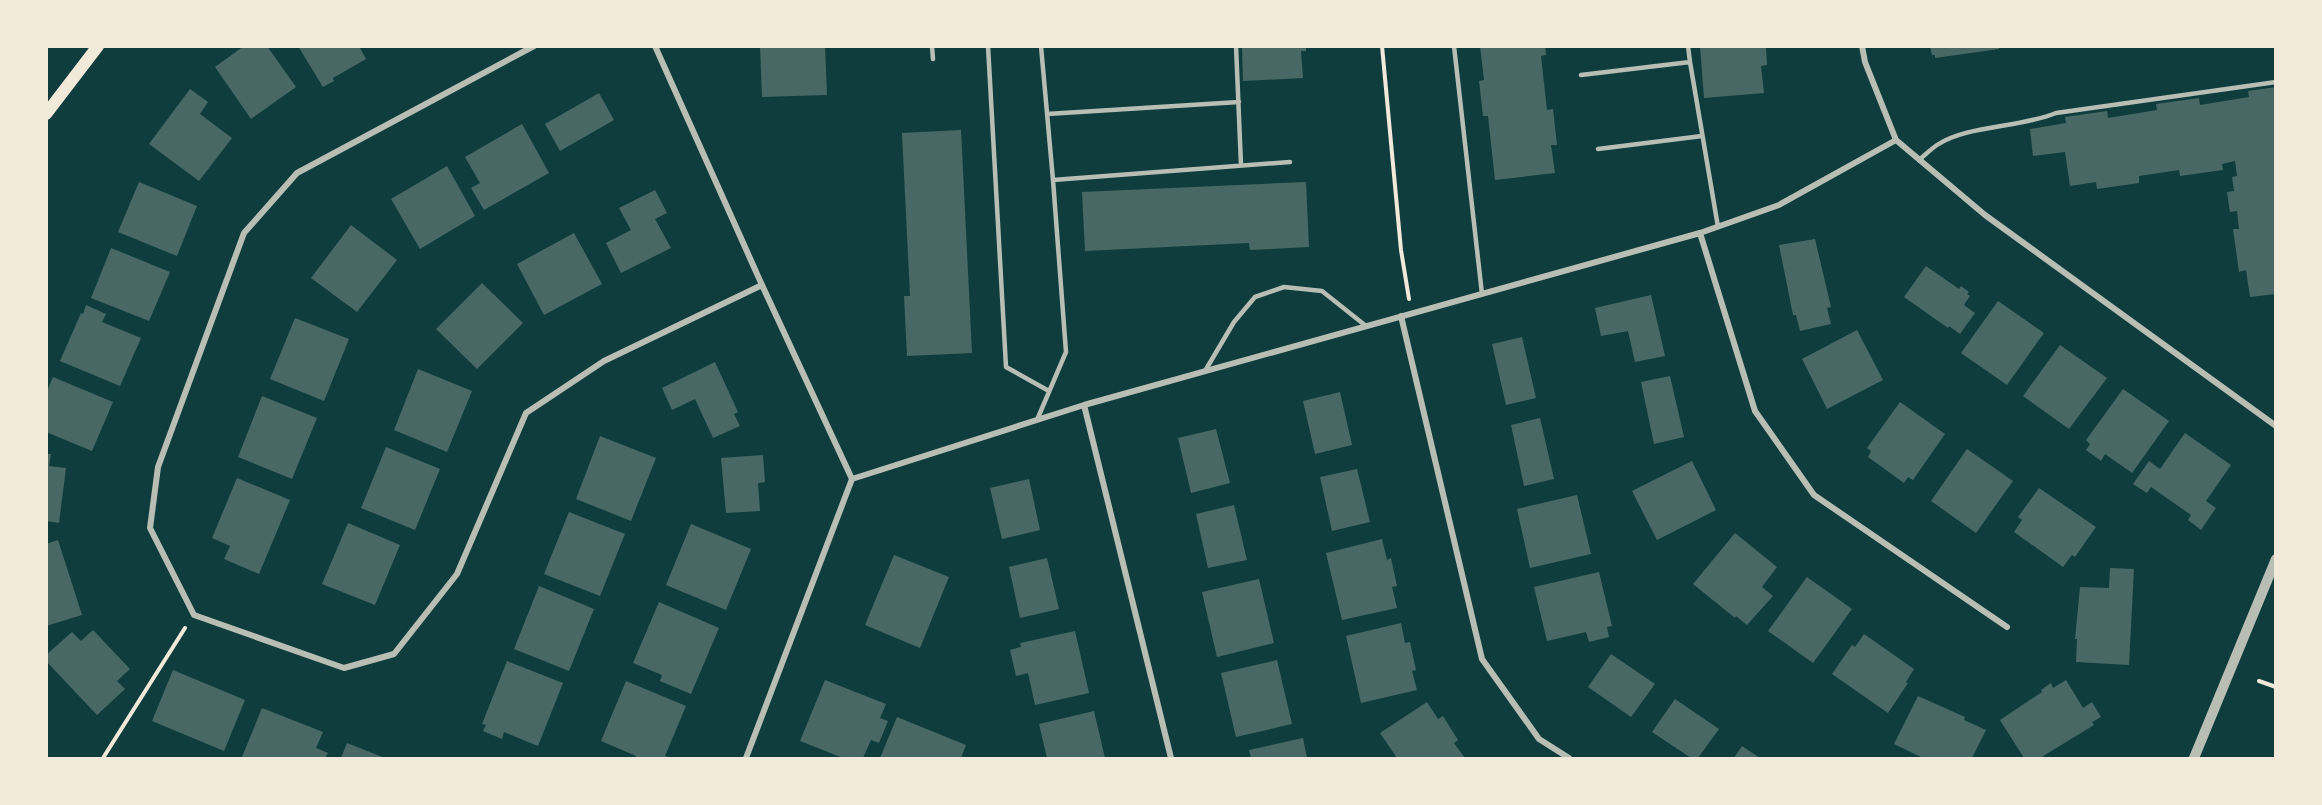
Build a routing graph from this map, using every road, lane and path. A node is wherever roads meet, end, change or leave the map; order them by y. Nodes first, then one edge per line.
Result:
1 (98, 46) edge
2 (534, 46) edge
3 (655, 46) edge
4 (932, 46) edge
5 (988, 46) edge
6 (1041, 46) edge
7 (1236, 46) edge
8 (1382, 46) edge
9 (1454, 46) edge
10 (1688, 46) edge
11 (1862, 46) edge
12 (933, 59) dead end
13 (1689, 62) junction
14 (1581, 75) dead end
15 (2276, 82) edge
16 (1239, 102) junction
17 (46, 114) edge
18 (1047, 114) junction
19 (1702, 136) junction
20 (1896, 140) junction
21 (1598, 149) dead end
22 (1919, 160) junction
23 (1290, 162) dead end
24 (1241, 165) junction
25 (1053, 180) junction
26 (1718, 226) junction
27 (1700, 233) junction
28 (762, 285) junction
29 (1482, 294) junction
30 (1412, 313) junction
31 (1401, 316) junction
32 (1366, 326) junction
33 (1205, 371) junction
34 (1049, 391) junction
35 (1084, 405) junction
36 (1037, 420) junction
37 (2276, 426) edge
38 (852, 479) junction
39 (2276, 559) edge
40 (194, 615) junction
41 (2007, 627) dead end
42 (2259, 681) dead end
43 (2276, 687) edge
44 (103, 759) edge
45 (746, 759) edge
46 (1171, 759) edge
47 (1569, 759) edge
48 (2194, 759) edge

1 - 17 main road
2 - 40 street
3 - 28 street
4 - 12 lane
5 - 34 lane
6 - 18 lane
7 - 16 lane
8 - 30 path
9 - 29 lane
10 - 13 lane
11 - 20 street
13 - 14 lane
13 - 19 lane
15 - 22 lane
16 - 18 lane
16 - 24 lane
18 - 25 lane
19 - 21 lane
19 - 26 lane
20 - 22 street
20 - 26 street
22 - 37 street
23 - 24 lane
24 - 25 lane
25 - 34 lane
26 - 27 street
27 - 29 street
27 - 41 street
28 - 38 street
28 - 40 street
29 - 30 street
30 - 31 street
31 - 32 street
31 - 47 street
32 - 33 street
32 - 33 lane
33 - 35 street
34 - 36 lane
35 - 36 street
35 - 46 street
36 - 38 street
38 - 45 street
39 - 48 street
40 - 44 path
42 - 43 path

